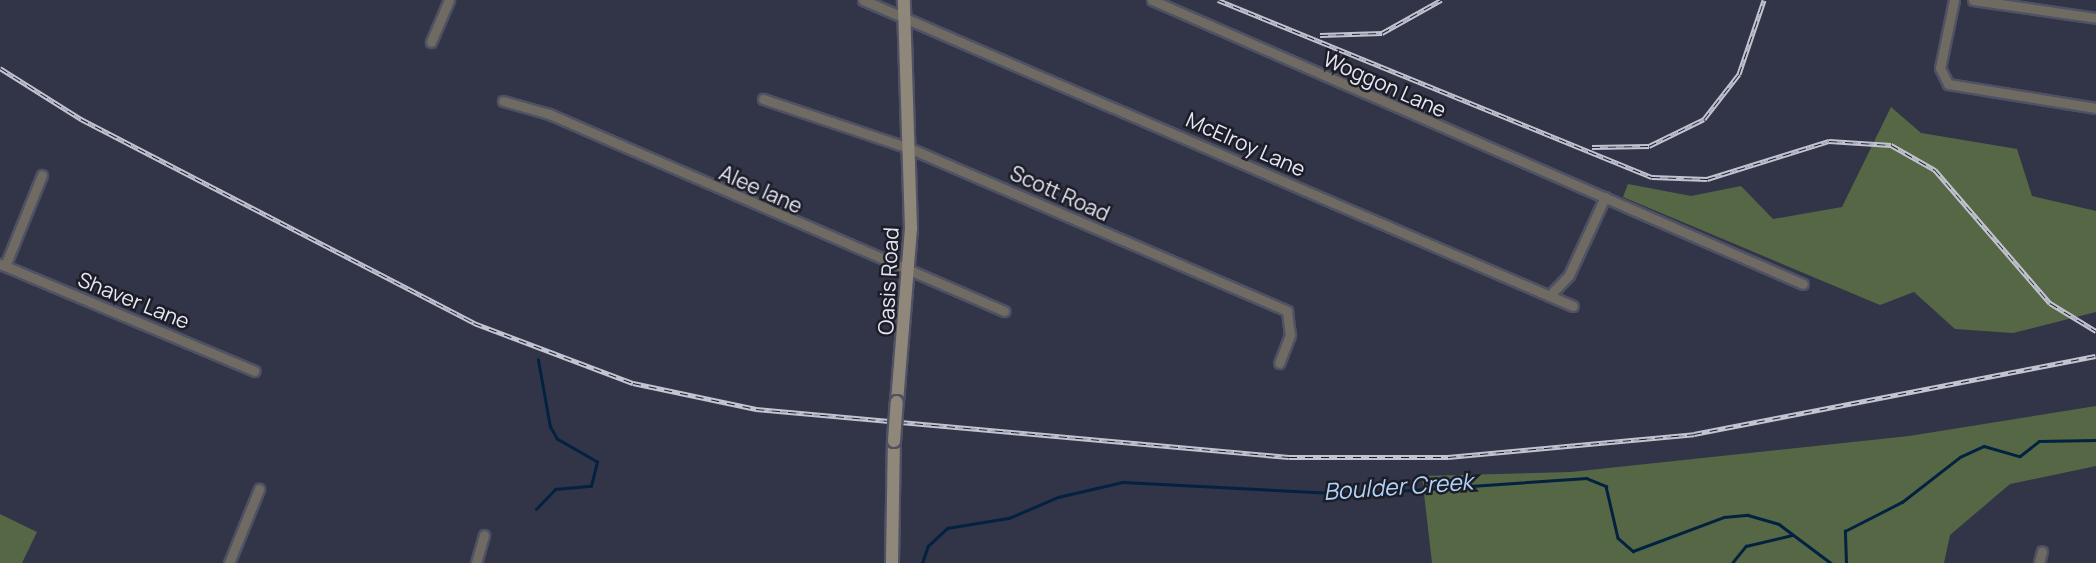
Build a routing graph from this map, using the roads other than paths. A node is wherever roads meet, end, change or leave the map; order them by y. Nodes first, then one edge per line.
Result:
1 (449, 0) edge
2 (863, 0) edge
3 (904, 0) edge
4 (1152, 0) edge
5 (1954, 0) edge
6 (1973, 0) edge
7 (904, 18) junction
8 (2096, 18) edge
9 (431, 42) dead end
10 (763, 99) dead end
11 (503, 101) dead end
12 (2096, 108) edge
13 (909, 148) junction
14 (42, 175) dead end
15 (1605, 197) junction
16 (2, 265) edge
17 (910, 274) junction
18 (1803, 284) dead end
19 (1549, 296) junction
20 (1573, 306) dead end
21 (1004, 311) dead end
22 (1279, 363) dead end
23 (254, 371) dead end
24 (259, 489) dead end
25 (484, 535) dead end
26 (2042, 551) dead end
27 (229, 563) edge
28 (476, 563) edge
29 (892, 563) edge
30 (2039, 563) edge

1 - 9 street
2 - 7 street, McElroy Lane
3 - 7 main road, Oasis Road
4 - 15 street, Woggon Lane
5 - 12 street
6 - 8 street
7 - 13 main road, Oasis Road
7 - 19 street, McElroy Lane
10 - 13 street, Scott Road
11 - 17 street, Alee lane
13 - 17 main road, Oasis Road
13 - 22 street, Scott Road
14 - 16 street
15 - 18 street, Woggon Lane
15 - 19 street
16 - 23 street, Shaver Lane
17 - 21 street, Alee lane
17 - 29 main road, Oasis Road, bridge
19 - 20 street, McElroy Lane
24 - 27 street
25 - 28 street
26 - 30 street

